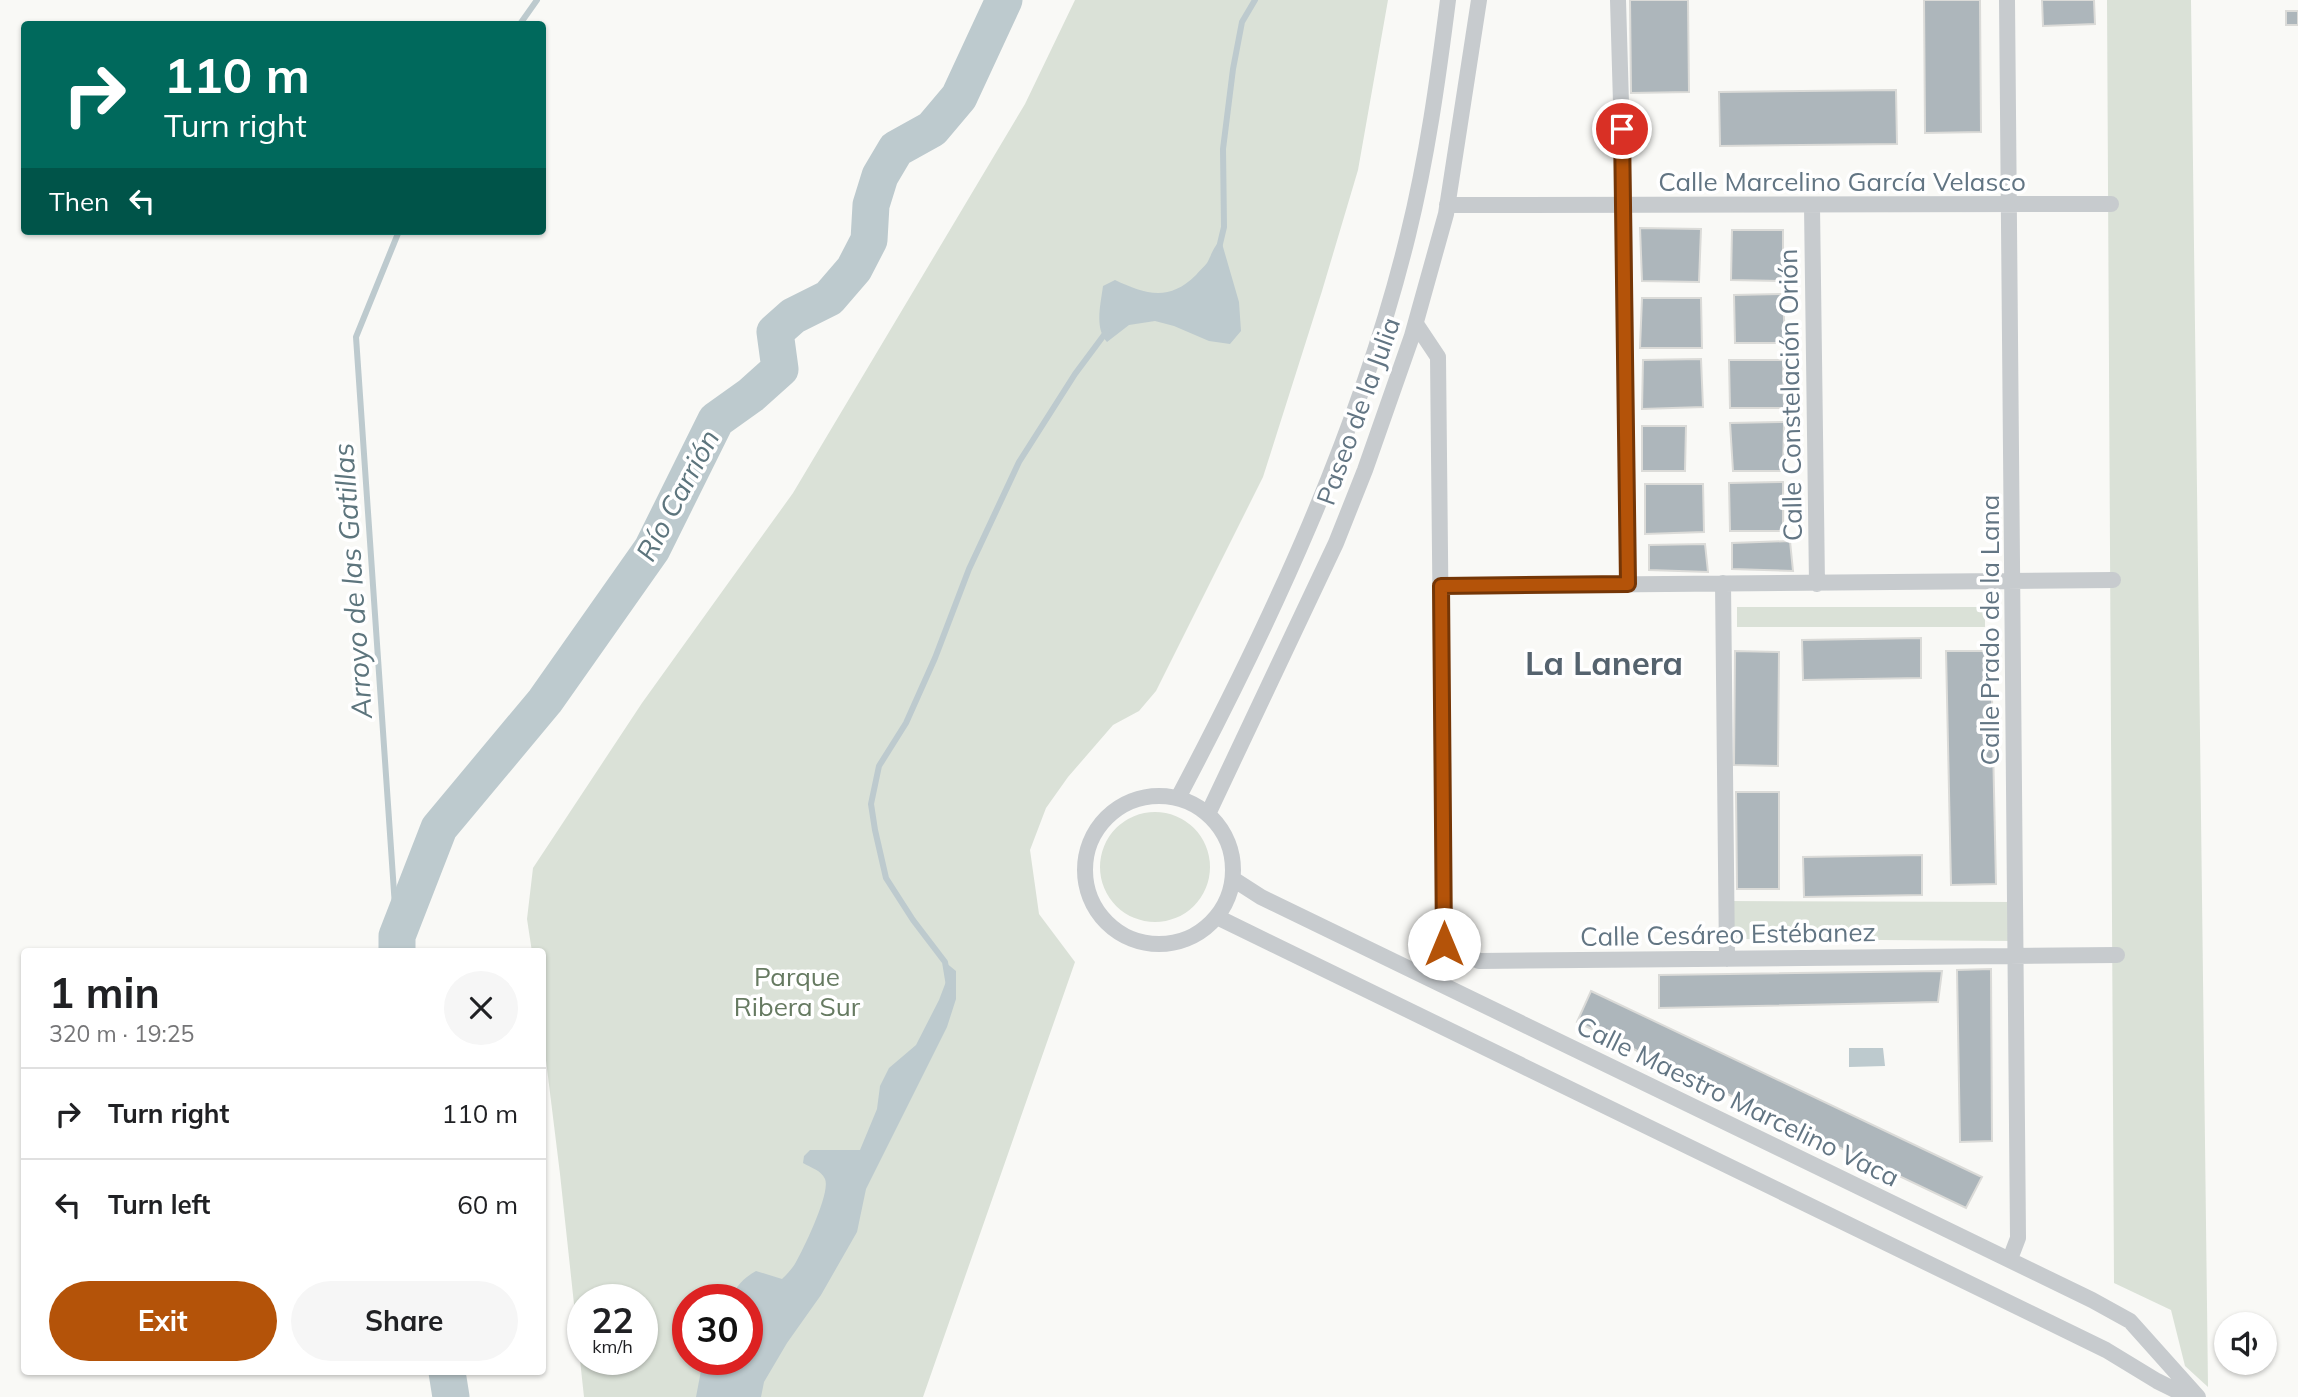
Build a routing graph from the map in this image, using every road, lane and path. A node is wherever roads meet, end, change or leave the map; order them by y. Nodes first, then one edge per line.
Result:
1 (1448, 0) edge
2 (1479, 0) edge
3 (1618, 0) edge
4 (2007, 0) edge
5 (2111, 204) dead end
6 (1447, 205) junction
7 (1624, 206) junction
8 (1812, 206) junction
9 (2009, 206) junction
10 (1416, 324) junction
11 (2013, 580) junction
12 (2113, 580) dead end
13 (1723, 583) junction
14 (1628, 584) junction
15 (1817, 584) junction
16 (1441, 586) junction
17 (1178, 798) junction
18 (1208, 814) junction
19 (1233, 879) junction
20 (1217, 917) junction
21 (2117, 955) dead end
22 (2016, 956) junction
23 (1727, 959) junction
24 (2010, 1259) junction
25 (2189, 1397) edge
26 (2198, 1397) edge

1 - 17 street, Paseo de la Julia
2 - 6 street, Paseo de la Julia
3 - 7 street
4 - 9 street, Calle Prado de la Lana
5 - 9 street, Calle Marcelino García Velasco
6 - 7 street, Calle Marcelino García Velasco
6 - 10 street, Paseo de la Julia
7 - 8 street, Calle Marcelino García Velasco
7 - 14 street
8 - 9 street, Calle Marcelino García Velasco
8 - 15 street, Calle Constelación Orión
9 - 11 street, Calle Prado de la Lana
10 - 16 street
10 - 18 street, Paseo de la Julia
11 - 12 street
11 - 15 street
11 - 22 street, Calle Prado de la Lana
13 - 14 street
13 - 15 street
13 - 23 street
14 - 16 street
16 - 23 street, Calle Cesáreo Estébanez
17 - 18 street
17 - 20 street
18 - 19 street
19 - 20 street
19 - 24 street, Calle Maestro Marcelino Vaca
20 - 25 street
21 - 22 street, Calle Cesáreo Estébanez
22 - 23 street, Calle Cesáreo Estébanez
22 - 24 street, Calle Prado de la Lana
24 - 26 street, Calle Maestro Marcelino Vaca

